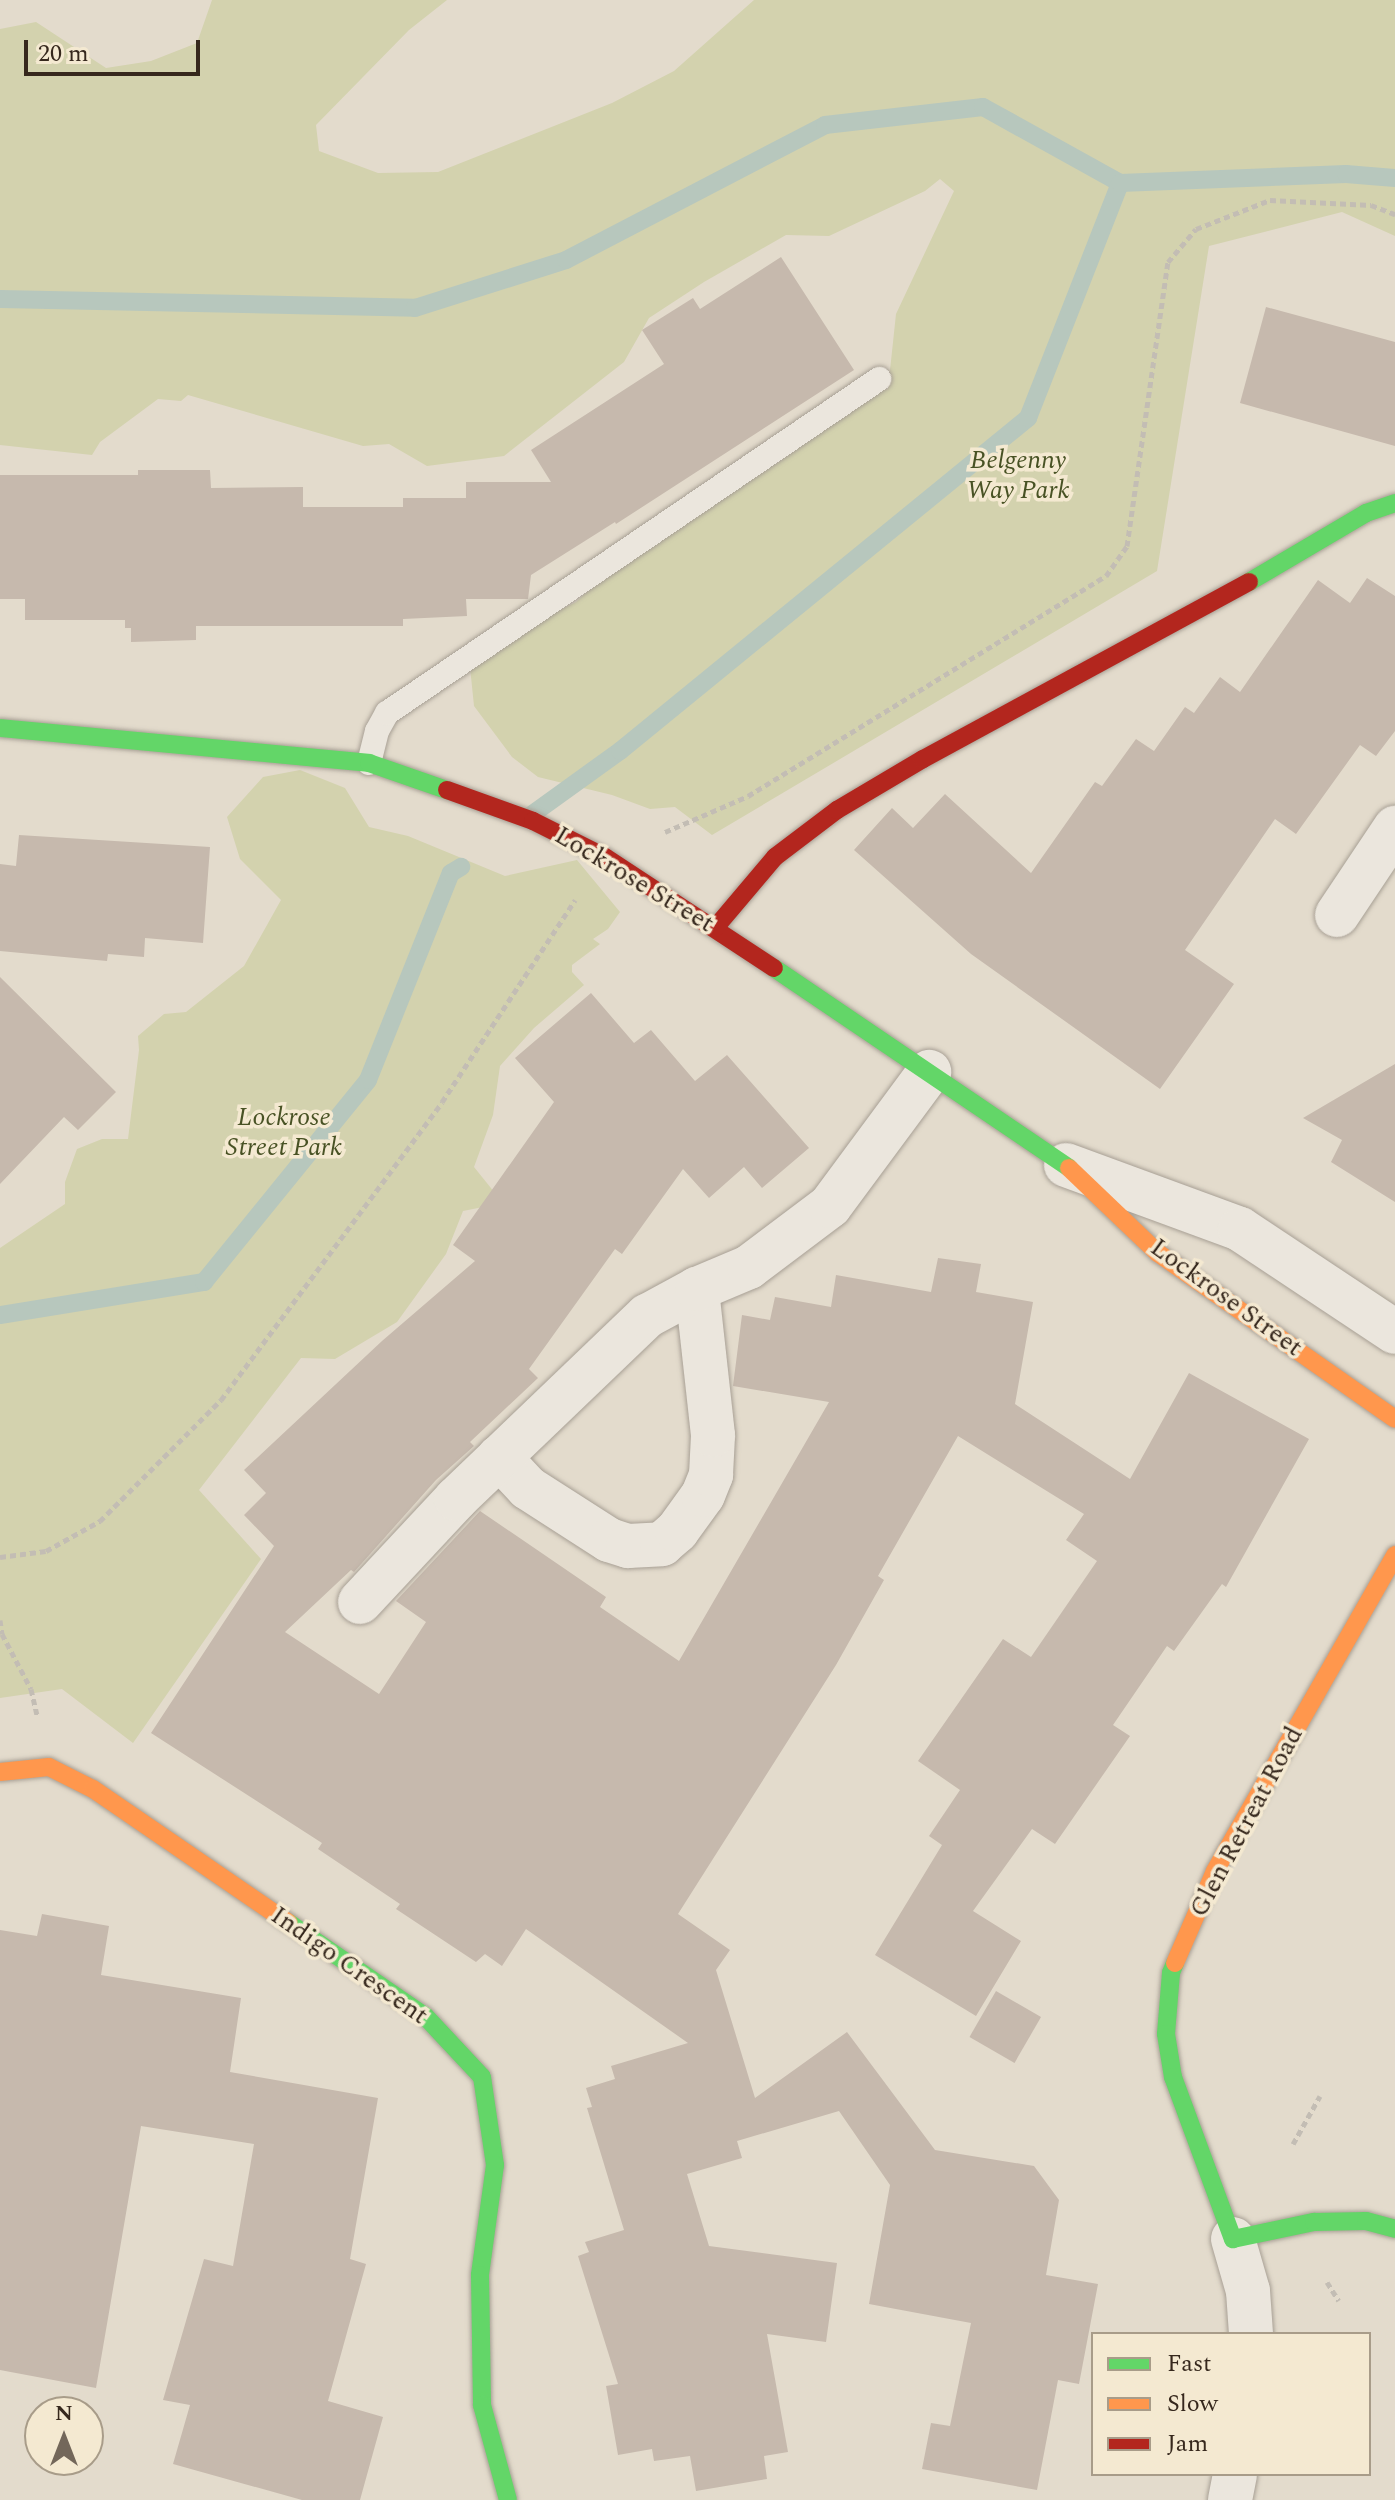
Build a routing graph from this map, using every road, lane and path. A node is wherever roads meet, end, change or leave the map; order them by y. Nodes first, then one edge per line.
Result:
1 (879, 379) dead end
2 (1395, 503) edge
3 (0, 728) edge
4 (369, 763) junction
5 (1395, 828) edge
6 (1337, 915) dead end
7 (715, 928) junction
8 (929, 1072) junction
9 (1066, 1165) junction
10 (697, 1289) junction
11 (1395, 1332) edge
12 (1395, 1419) edge
13 (499, 1457) junction
14 (1395, 1555) edge
15 (360, 1602) dead end
16 (0, 1620) edge
17 (49, 1767) junction
18 (0, 1772) edge
19 (1320, 2096) dead end
20 (1293, 2144) dead end
21 (1395, 2229) edge
22 (1233, 2239) junction
23 (1327, 2282) dead end
24 (1339, 2301) dead end
25 (1251, 2332) edge
26 (1235, 2476) edge
27 (508, 2500) edge
28 (1230, 2500) edge

1 - 4 lane
2 - 7 street
3 - 4 street, Lockrose Street
4 - 7 street, Lockrose Street
5 - 6 street
7 - 8 street, Lockrose Street
8 - 9 street, Lockrose Street
8 - 10 street
9 - 11 street, Lockrose Street
9 - 12 street, Lockrose Street
10 - 13 street
10 - 13 street
13 - 15 street
14 - 22 street, Glen Retreat Road
16 - 17 path
17 - 18 street
17 - 27 street, Indigo Crescent
19 - 20 path
21 - 22 street
22 - 25 street, Glen Retreat Road
23 - 24 path
26 - 28 street

